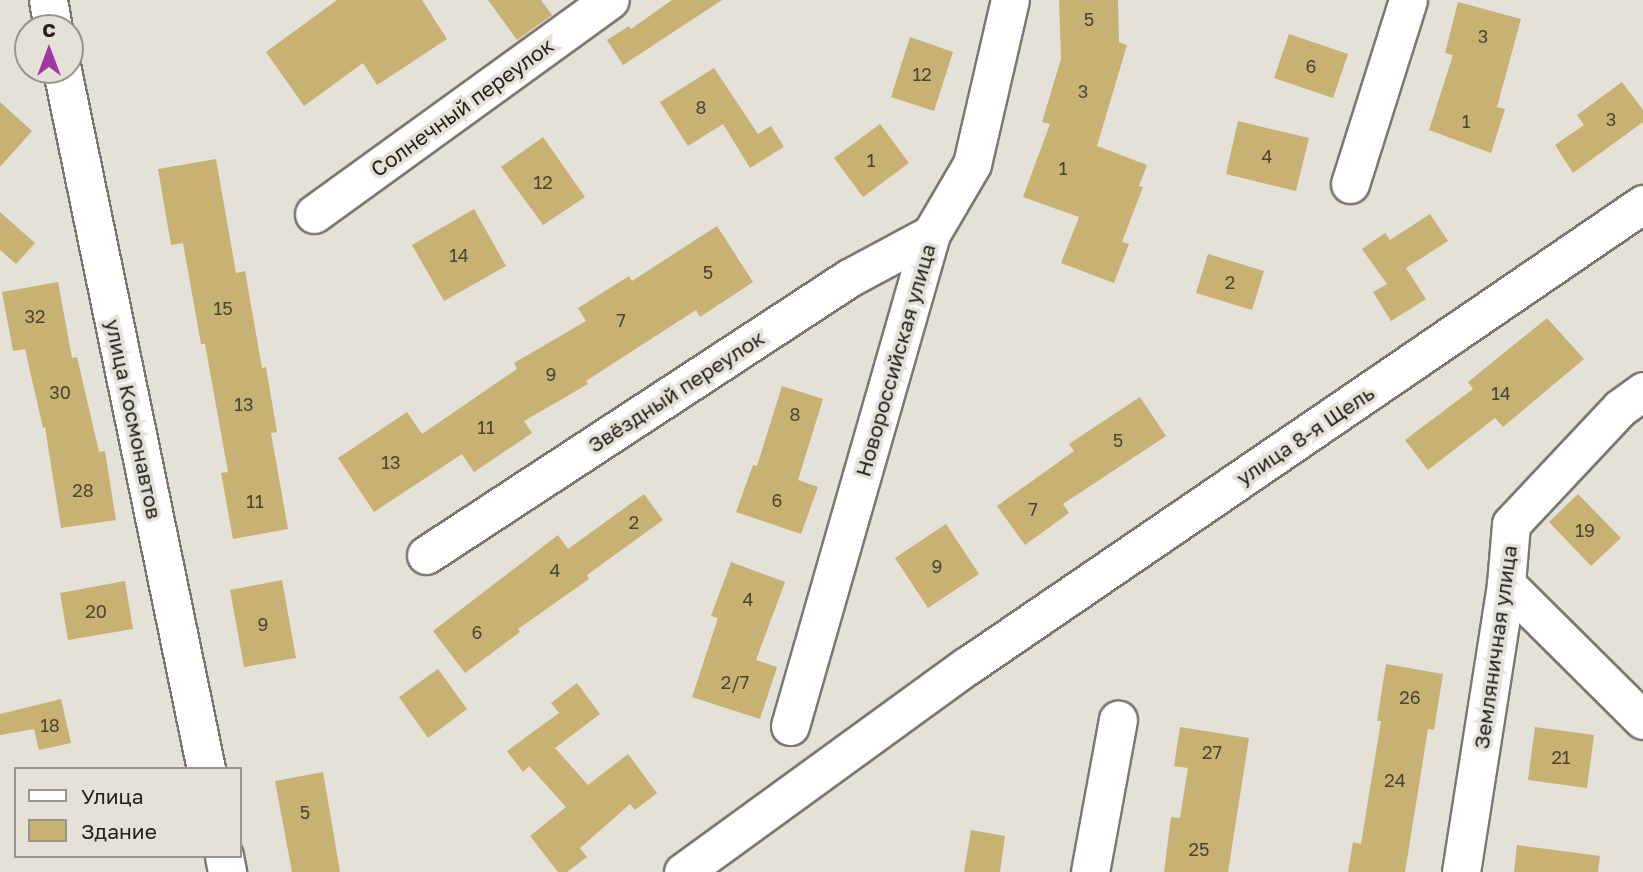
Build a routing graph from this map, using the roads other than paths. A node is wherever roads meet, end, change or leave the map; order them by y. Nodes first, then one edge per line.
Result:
1 (610, 0) edge
2 (1010, 0) edge
3 (1408, 0) edge
4 (65, 84) edge
5 (1350, 184) dead end
6 (1643, 204) edge
7 (314, 214) dead end
8 (931, 234) junction
9 (1643, 391) edge
10 (426, 555) dead end
11 (1506, 584) junction
12 (1118, 720) dead end
13 (1643, 720) edge
14 (790, 726) dead end
15 (206, 767) edge
16 (690, 866) edge
17 (1090, 872) edge
18 (1461, 872) edge

1 - 7 street, Солнечный переулок
2 - 8 street, Новороссийская улица
3 - 5 street
4 - 15 street, улица Космонавтов
6 - 16 street, улица 8-я Щель
8 - 10 street, Звёздный переулок
8 - 14 street, Новороссийская улица
9 - 11 street, Земляничная улица
11 - 13 street
11 - 18 street, Земляничная улица
12 - 17 street

